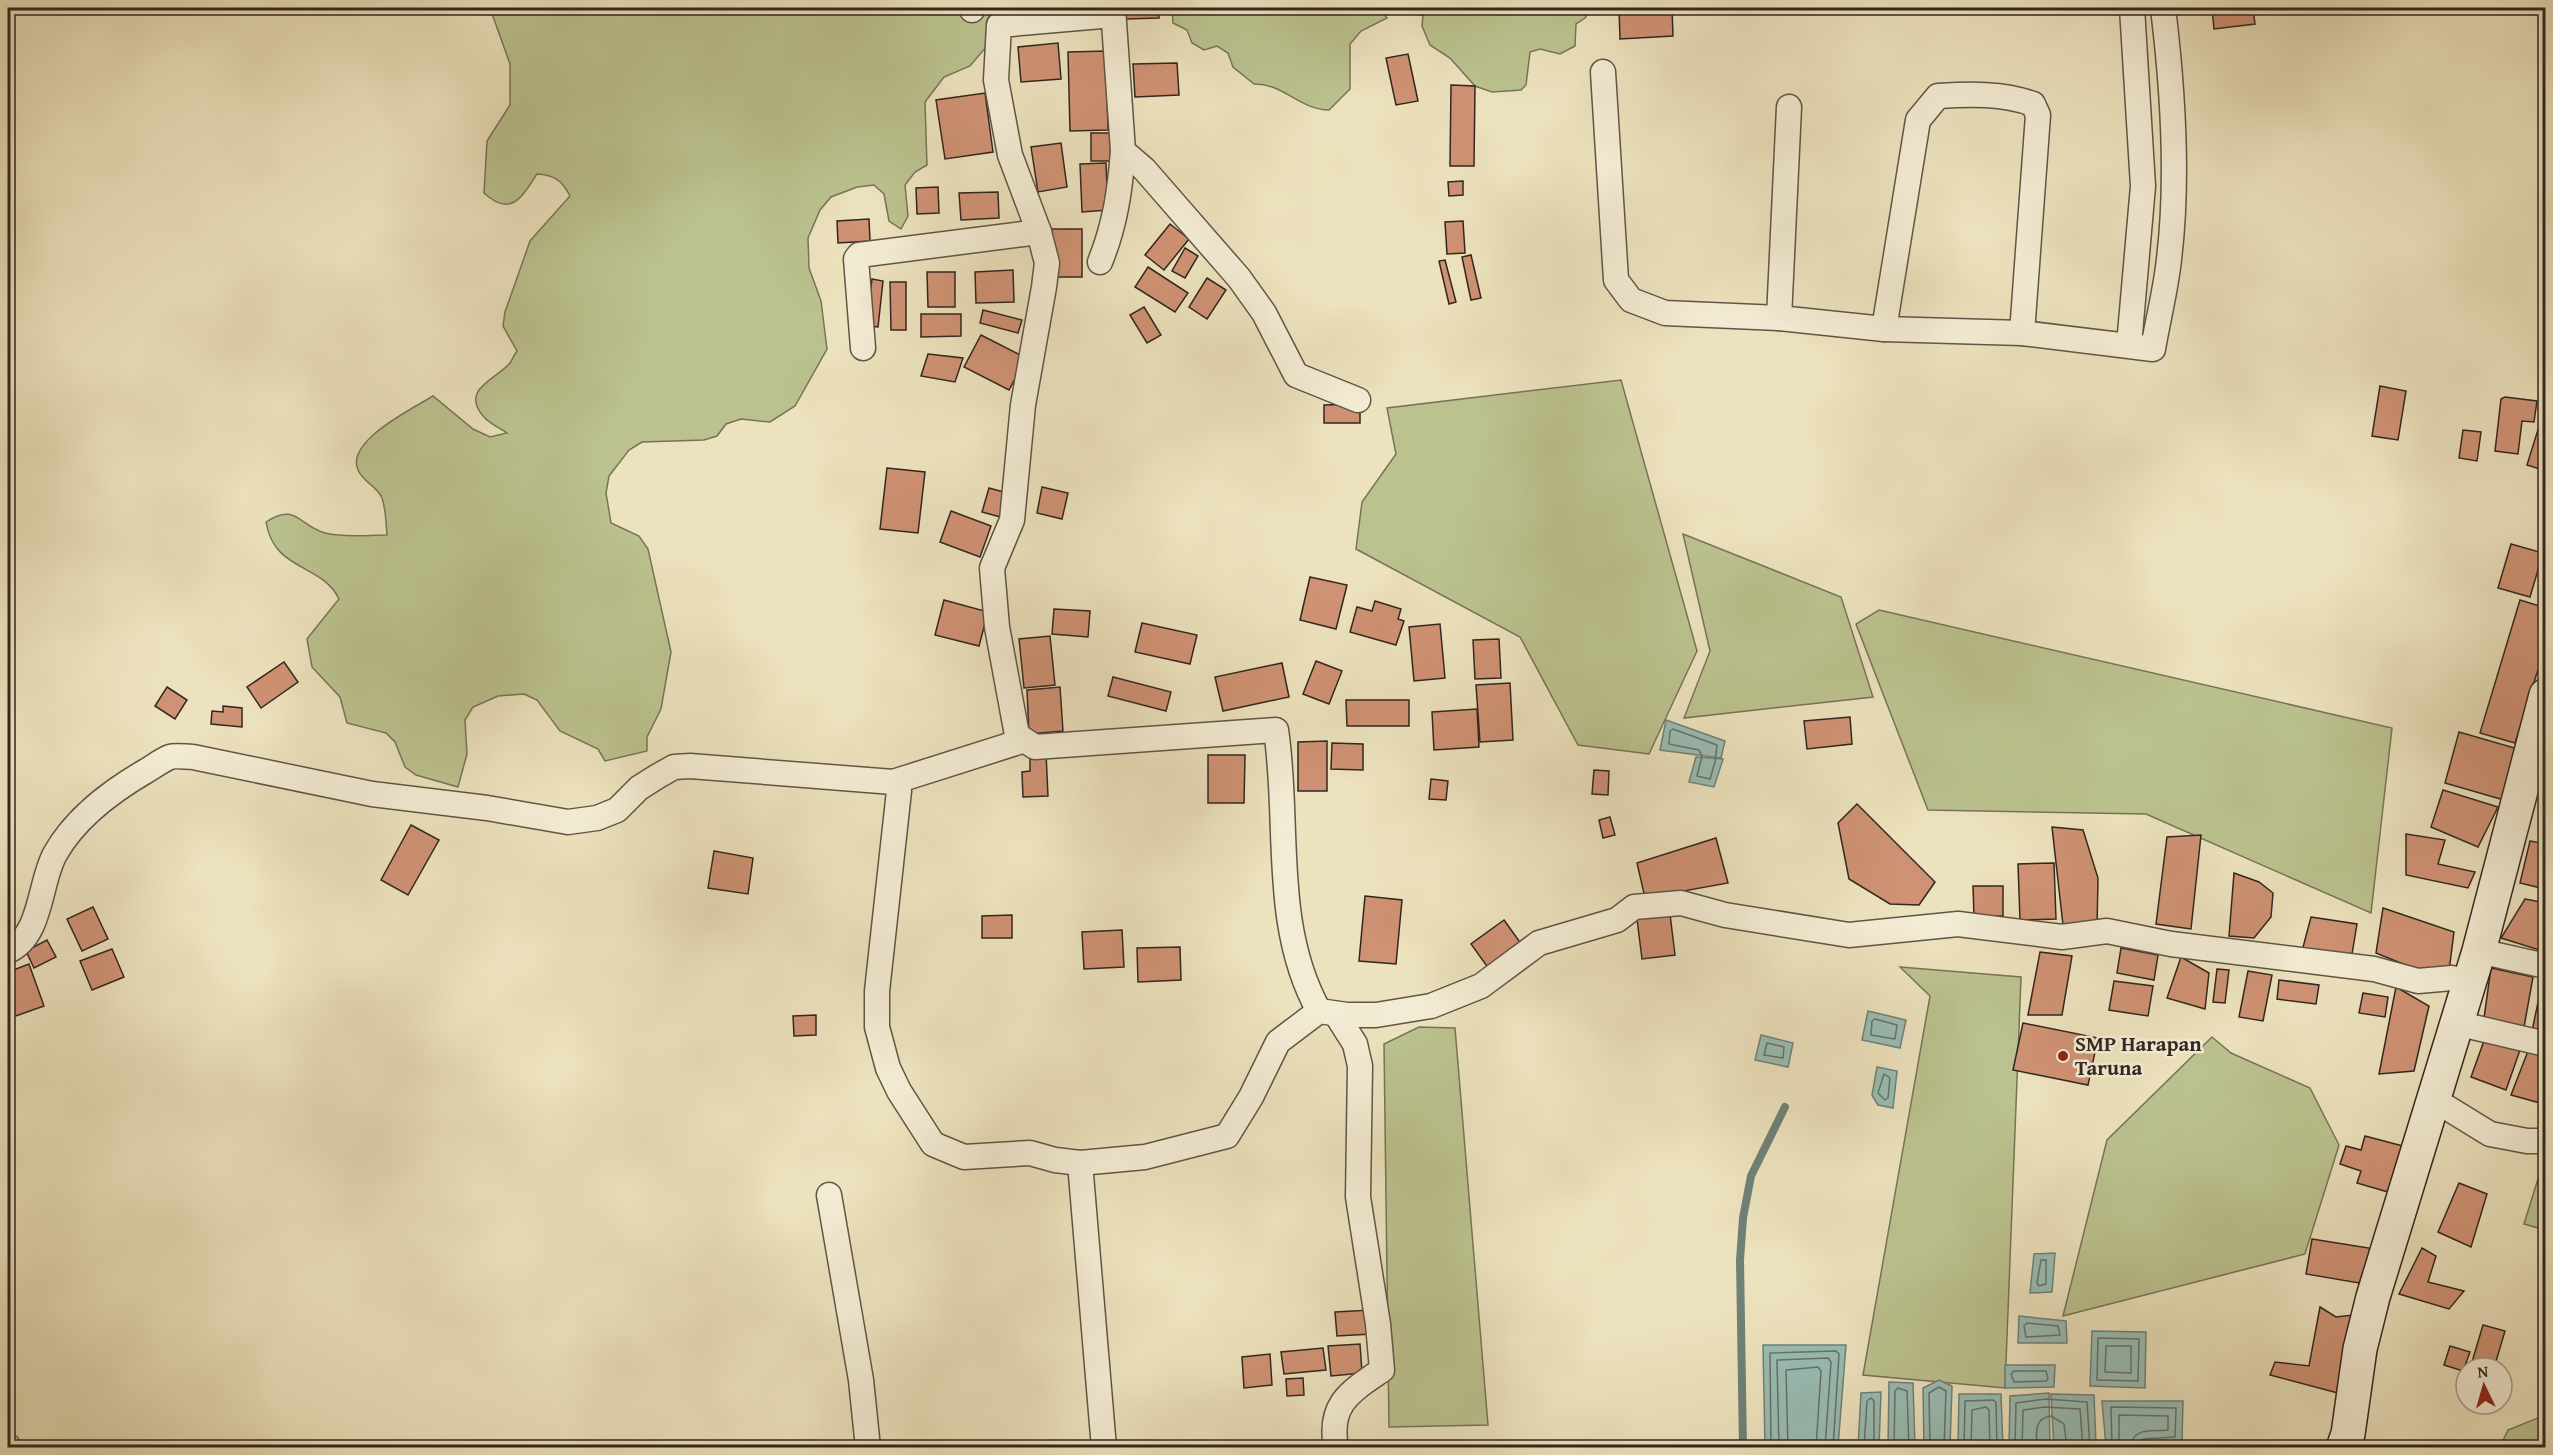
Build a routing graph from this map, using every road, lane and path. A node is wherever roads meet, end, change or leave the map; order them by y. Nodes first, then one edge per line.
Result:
1 (2132, 8) edge
2 (2163, 8) edge
3 (1113, 11) edge
4 (1603, 72) dead end
5 (2137, 81) junction
6 (2170, 81) junction
7 (1790, 107) dead end
8 (1123, 151) junction
9 (1039, 232) junction
10 (1100, 262) dead end
11 (1779, 318) junction
12 (1884, 329) junction
13 (2022, 333) junction
14 (2129, 345) junction
15 (863, 348) dead end
16 (1358, 400) dead end
17 (2546, 695) edge
18 (1022, 741) junction
19 (892, 782) junction
20 (8, 951) edge
21 (2474, 966) junction
22 (2546, 966) edge
23 (1328, 1012) junction
24 (2456, 1023) junction
25 (2546, 1044) edge
26 (2433, 1099) junction
27 (2546, 1141) edge
28 (1080, 1163) junction
29 (829, 1195) dead end
30 (868, 1448) edge
31 (1104, 1448) edge
32 (1336, 1448) edge
33 (2343, 1448) edge

1 - 5 street
2 - 6 street
3 - 8 street
3 - 9 street
4 - 11 street
5 - 6 street
5 - 14 street
6 - 14 street
7 - 11 street
8 - 10 street
8 - 16 street
9 - 15 street
9 - 18 street
11 - 12 street
12 - 13 street
12 - 13 street
13 - 14 street
17 - 21 main road
18 - 19 street
18 - 23 street
19 - 20 street
19 - 28 street
21 - 22 street
21 - 23 street
21 - 24 main road
23 - 28 street
23 - 32 street
24 - 25 street
24 - 26 main road
26 - 27 street
26 - 33 main road
28 - 31 street
29 - 30 street

